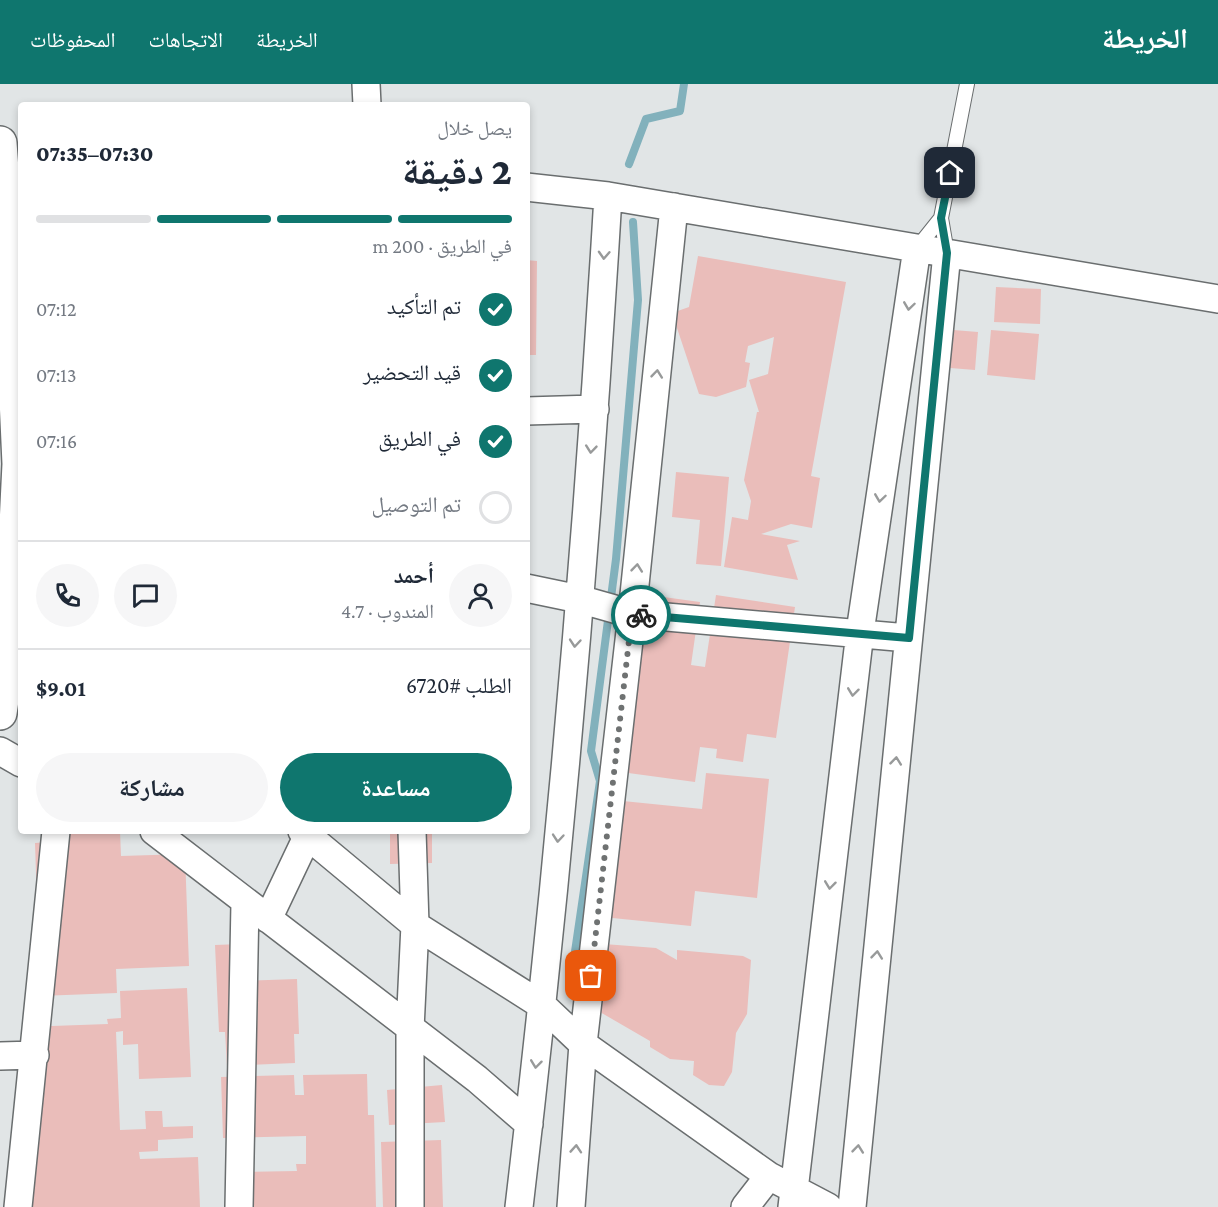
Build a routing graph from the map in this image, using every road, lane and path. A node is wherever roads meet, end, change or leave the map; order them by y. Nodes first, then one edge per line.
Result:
1 (366, 84) edge
2 (967, 84) edge
3 (367, 102) edge
4 (0, 143) edge
5 (530, 187) edge
6 (608, 196) junction
7 (674, 207) junction
8 (941, 218) junction
9 (917, 248) junction
10 (947, 253) junction
11 (6, 287) edge
12 (1218, 299) edge
13 (595, 410) junction
14 (530, 411) edge
15 (18, 450) edge
16 (18, 484) edge
17 (530, 589) edge
18 (579, 599) junction
19 (632, 614) junction
20 (860, 632) junction
21 (909, 638) junction
22 (0, 713) edge
23 (0, 751) edge
24 (18, 761) edge
25 (56, 834) edge
26 (158, 834) edge
27 (304, 834) edge
28 (412, 834) edge
29 (245, 903) junction
30 (268, 919) junction
31 (415, 925) junction
32 (543, 1006) junction
33 (410, 1029) junction
34 (583, 1044) junction
35 (35, 1055) junction
36 (0, 1056) edge
37 (529, 1124) junction
38 (769, 1176) junction
39 (793, 1198) edge
40 (18, 1207) edge
41 (239, 1207) edge
42 (410, 1207) edge
43 (519, 1207) edge
44 (571, 1207) edge
45 (745, 1207) edge
46 (828, 1207) edge
47 (852, 1207) edge

1 - 3 street
2 - 8 lane
4 - 11 main road
5 - 6 street
6 - 7 street
6 -> 13 street
7 - 9 street
19 -> 7 street
8 - 9 lane
8 - 10 lane
9 - 10 street
9 -> 20 street
10 - 12 street
10 - 21 street
11 - 15 main road
13 - 14 street
13 -> 18 street
16 - 22 main road
17 - 18 street
18 - 19 street
18 -> 32 street
19 - 20 street
19 - 34 street
20 - 21 street
20 -> 39 street
47 -> 21 street
23 - 24 street
25 - 35 street
26 - 29 street
27 - 30 street
27 - 31 street
28 - 31 street
29 - 30 street
29 - 41 street
30 - 33 street
31 - 32 street
31 - 33 street
32 - 34 street
32 -> 37 street
33 - 37 street
33 - 42 street
34 - 38 street
44 -> 34 street
35 - 36 street
35 - 40 street
37 - 43 street
38 - 39 street
38 - 45 street
39 - 46 street

